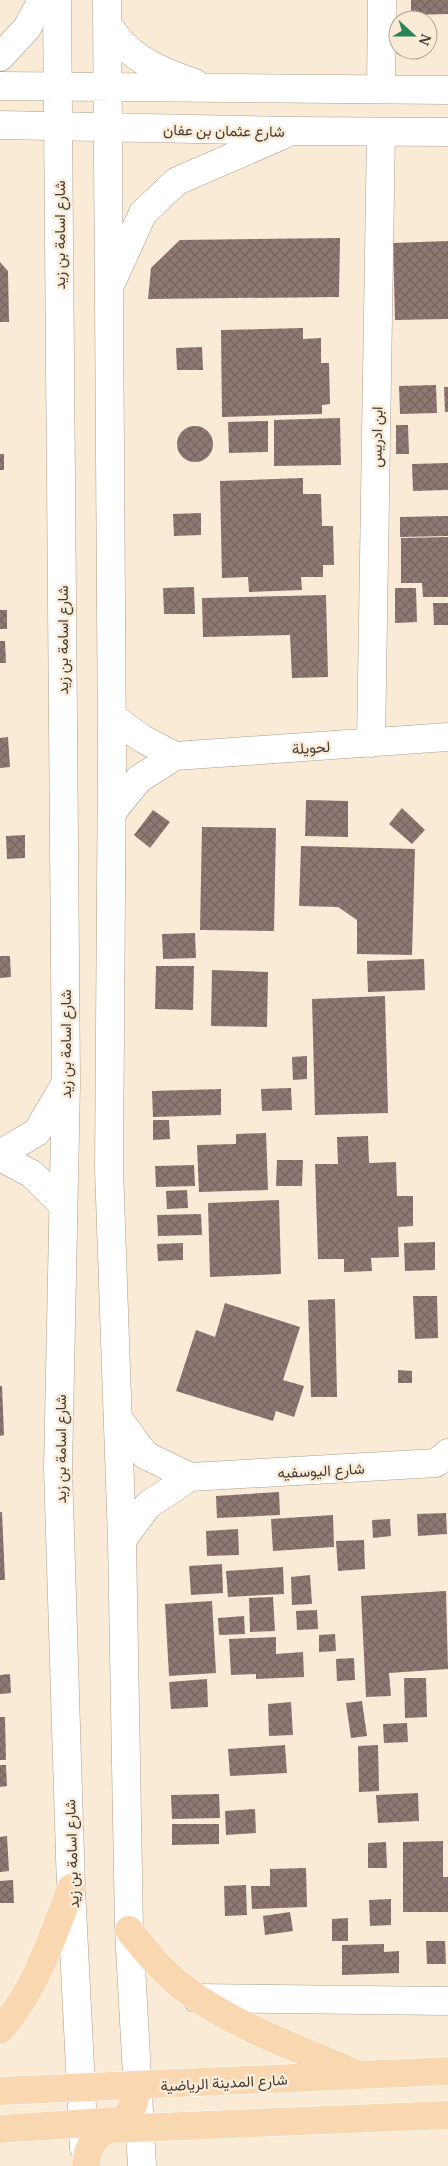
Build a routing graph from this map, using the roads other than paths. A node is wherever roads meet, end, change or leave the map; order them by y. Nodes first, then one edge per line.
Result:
1 (42, 0) edge
2 (57, 0) edge
3 (382, 0) edge
4 (107, 12) edge
5 (0, 57) edge
6 (0, 86) edge
7 (57, 87) junction
8 (107, 87) junction
9 (211, 88) junction
10 (381, 88) junction
11 (448, 90) edge
12 (0, 125) edge
13 (58, 125) junction
14 (108, 127) junction
15 (292, 131) junction
16 (380, 132) junction
17 (448, 132) edge
18 (108, 290) junction
19 (112, 718) junction
20 (448, 737) edge
21 (371, 742) junction
22 (175, 756) junction
23 (112, 812) junction
24 (66, 1083) junction
25 (0, 1156) edge
26 (62, 1204) junction
27 (118, 1418) junction
28 (448, 1453) edge
29 (190, 1477) junction
30 (122, 1540) junction
31 (71, 1888) junction
32 (129, 1930) junction
33 (196, 1998) junction
34 (448, 2001) edge
35 (0, 2030) edge
36 (448, 2071) edge
37 (361, 2075) junction
38 (138, 2086) junction
39 (82, 2088) junction
40 (0, 2091) edge
41 (448, 2115) edge
42 (83, 2124) junction
43 (140, 2128) junction
44 (0, 2129) edge
45 (85, 2166) edge
46 (142, 2166) edge

1 - 5 street
2 - 7 street, شارع اسامة بن زيد
3 - 10 street
4 - 8 street
4 - 9 street
6 - 7 street
7 - 8 street
7 - 13 street, شارع اسامة بن زيد
8 - 9 street
8 - 14 street
9 - 10 street
10 - 11 street
12 - 13 street, شارع عثمان بن عفان
13 - 14 street, شارع عثمان بن عفان
13 - 24 street, شارع اسامة بن زيد
14 - 15 street, شارع عثمان بن عفان
14 - 18 street
15 - 16 street, شارع عثمان بن عفان
15 - 18 street
16 - 17 street, شارع عثمان بن عفان
16 - 21 street, ابن ادريس
18 - 19 street
19 - 22 street
19 - 23 street
20 - 21 street, لحويلة
21 - 22 street, لحويلة
22 - 23 street, لحويلة
23 - 27 street
24 - 25 street
24 - 26 street, شارع اسامة بن زيد
25 - 26 street
26 - 31 street, شارع اسامة بن زيد
27 - 29 street, شارع اليوسفيه
27 - 30 street
28 - 29 street, شارع اليوسفيه
29 - 30 street
30 - 32 street
31 - 35 main road
31 - 39 street, شارع اسامة بن زيد
32 - 33 main road
32 - 38 street
33 - 34 street
33 - 37 main road
36 - 37 main road, شارع المدينة الرياضية
37 - 38 main road, شارع المدينة الرياضية
38 - 39 main road, شارع المدينة الرياضية
38 - 42 main road
38 - 43 street
39 - 40 main road, شارع المدينة الرياضية
39 - 42 street, شارع اسامة بن زيد
41 - 43 main road
42 - 44 main road
42 - 45 street, شارع اسامة بن زيد
43 - 45 main road
43 - 46 street

